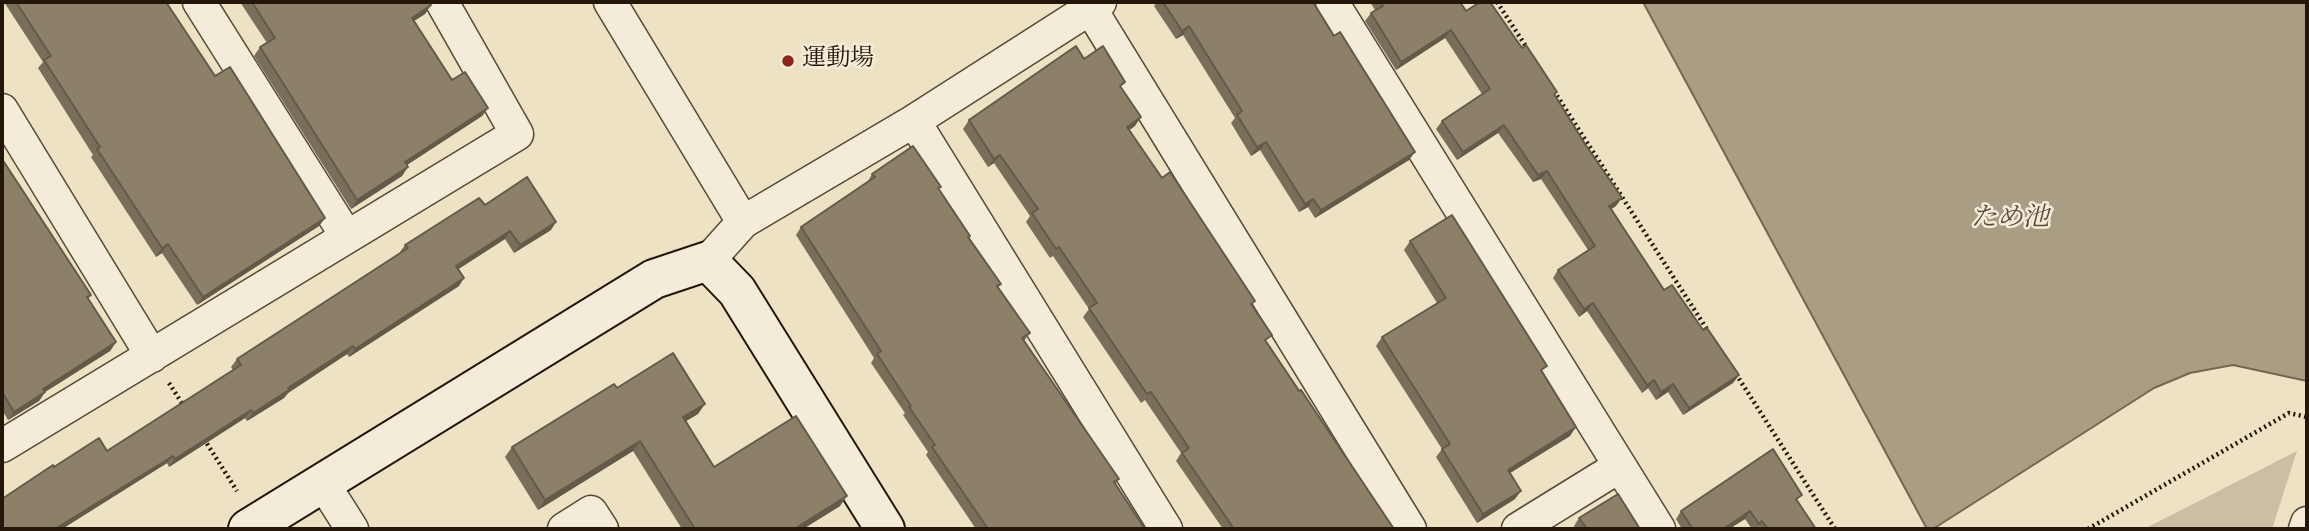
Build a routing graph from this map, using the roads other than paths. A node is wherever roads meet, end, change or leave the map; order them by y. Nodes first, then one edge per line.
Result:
1 (199, 2) edge
2 (442, 2) edge
3 (610, 2) edge
4 (1332, 2) edge
5 (1095, 5) edge
6 (2, 110) edge
7 (914, 121) junction
8 (743, 222) junction
9 (347, 237) junction
10 (708, 261) junction
11 (152, 356) junction
12 (2, 446) edge
13 (1620, 466) junction
14 (323, 483) junction
15 (2307, 523) edge
16 (253, 526) edge
17 (352, 529) edge
18 (564, 529) edge
19 (601, 529) edge
20 (885, 529) edge
21 (1166, 529) edge
22 (1410, 529) edge
23 (1518, 529) edge
24 (1659, 529) edge
25 (2305, 529) edge

1 - 9 street
2 - 9 street
3 - 8 street
4 - 13 street
5 - 7 street
5 - 22 street
6 - 11 street
7 - 8 street
7 - 21 street
8 - 10 street
9 - 11 street
10 - 14 street
10 - 20 street
11 - 12 street
13 - 23 street
13 - 24 street
14 - 16 street
14 - 17 street
15 - 25 street
18 - 19 street

